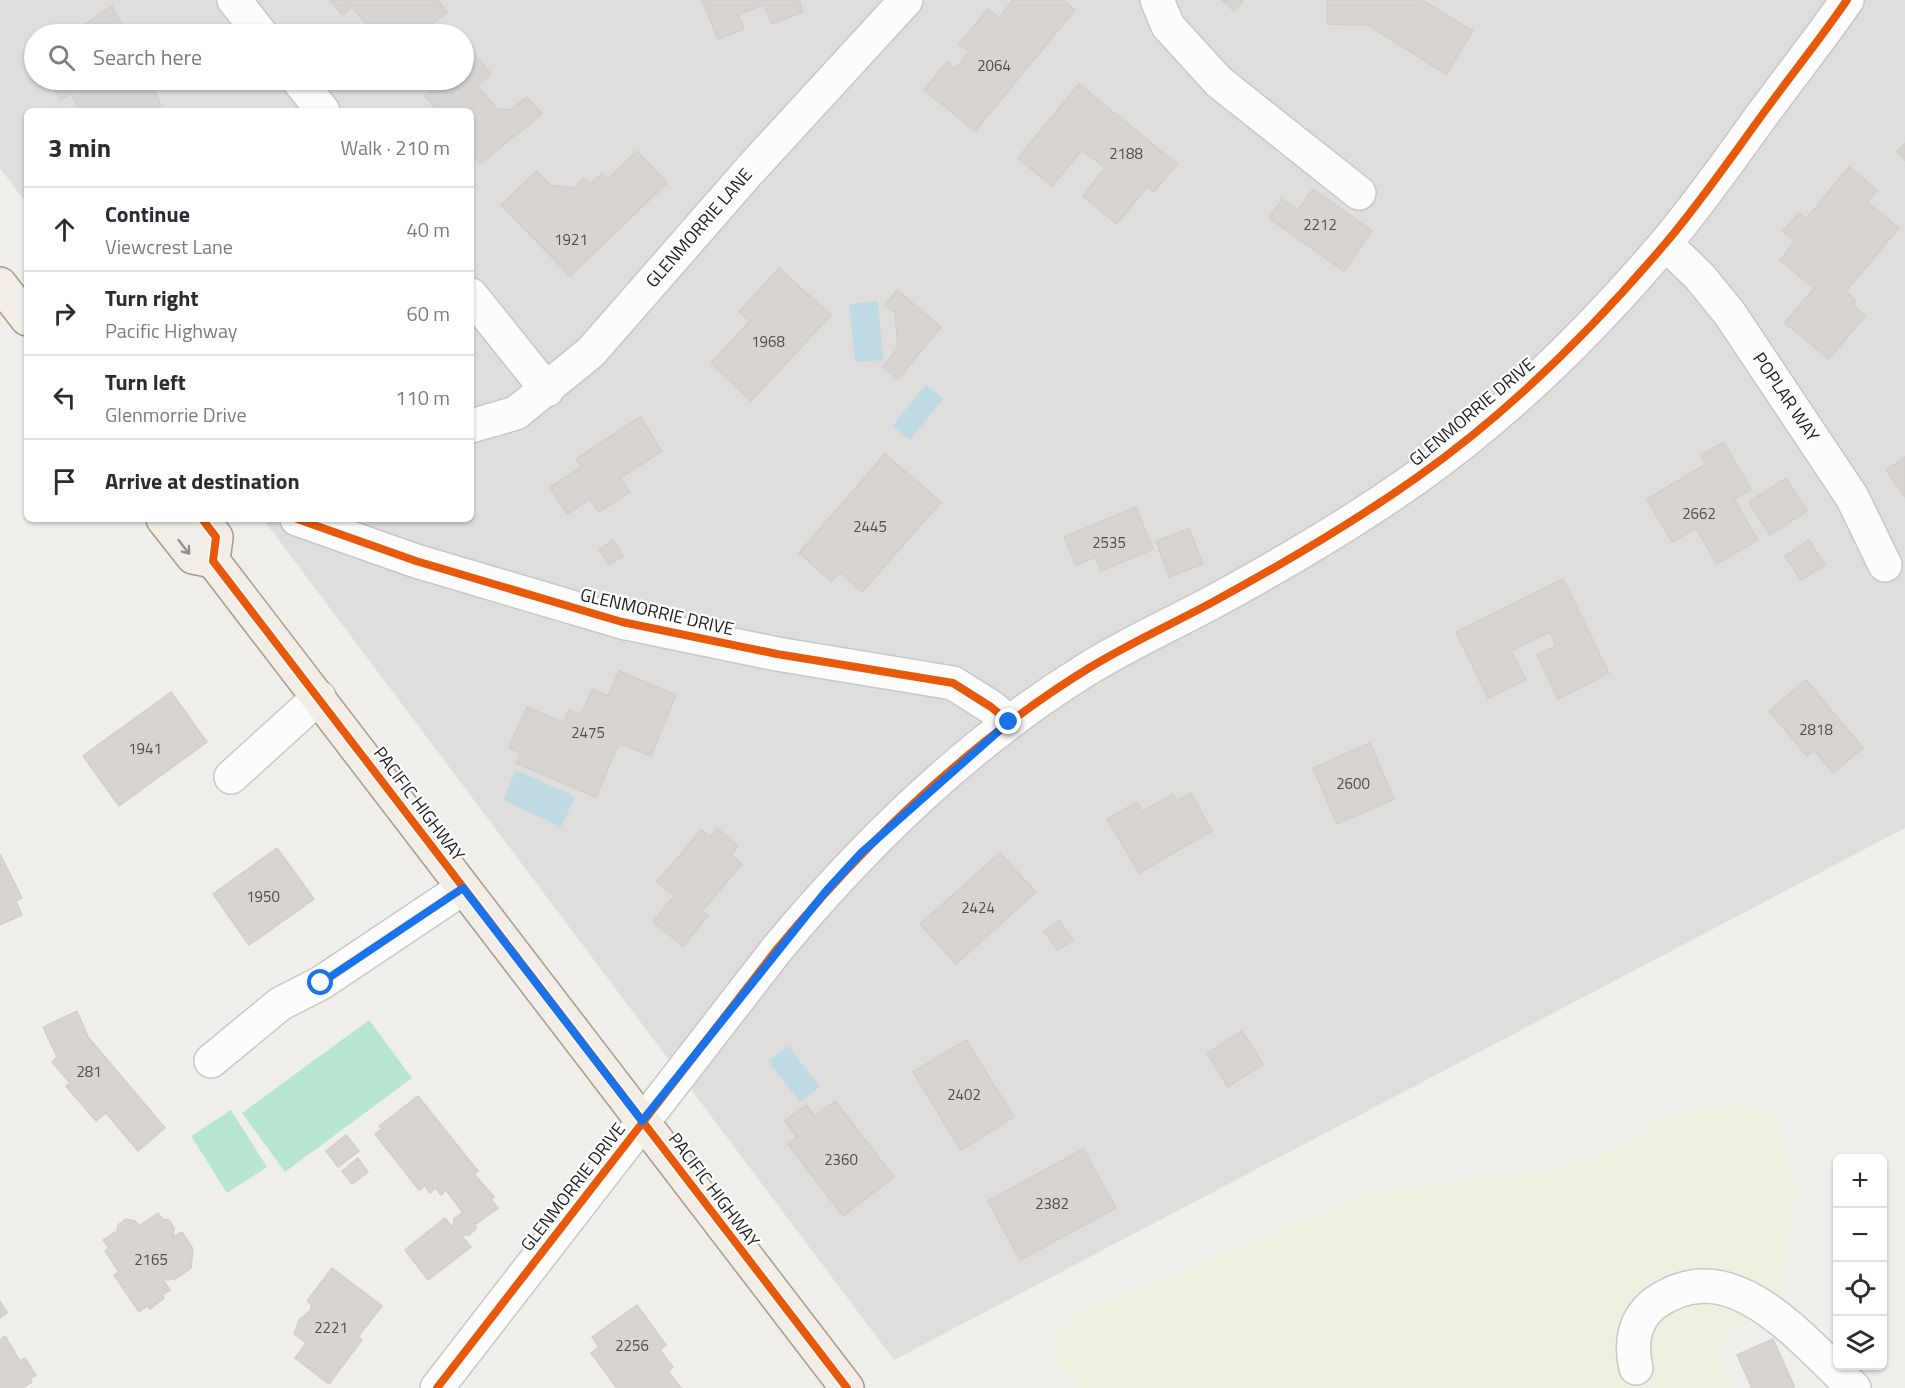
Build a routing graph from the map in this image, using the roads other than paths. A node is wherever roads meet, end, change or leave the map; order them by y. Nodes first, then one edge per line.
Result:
1 (234, 0) edge
2 (906, 0) edge
3 (1847, 0) edge
4 (1163, 13) edge
5 (253, 24) edge
6 (306, 90) edge
7 (321, 108) edge
8 (1359, 193) dead end
9 (1665, 244) junction
10 (0, 284) edge
11 (474, 299) edge
12 (24, 315) edge
13 (547, 390) junction
14 (474, 425) edge
15 (165, 522) edge
16 (204, 522) edge
17 (306, 522) edge
18 (213, 561) junction
19 (1885, 566) dead end
20 (319, 697) junction
21 (1009, 722) junction
22 (231, 777) dead end
23 (463, 888) junction
24 (212, 1061) dead end
25 (642, 1121) junction
26 (1636, 1368) dead end
27 (437, 1388) edge
28 (847, 1388) edge
29 (1854, 1388) edge

1 - 5 street
2 - 13 street, GLENMORRIE LANE
3 - 9 street, GLENMORRIE DRIVE
4 - 8 street
6 - 7 street
9 - 19 street, POPLAR WAY
9 - 21 street, GLENMORRIE DRIVE
10 - 12 main road
11 - 13 street
13 - 14 street, GLENMORRIE LANE
15 -> 18 main road, PACIFIC HIGHWAY
16 - 18 main road
17 - 21 street, GLENMORRIE DRIVE
18 - 20 main road, PACIFIC HIGHWAY
20 - 22 street
20 - 23 main road, PACIFIC HIGHWAY
21 - 25 street, GLENMORRIE DRIVE
23 - 24 street
23 - 25 main road, PACIFIC HIGHWAY
25 - 27 street, GLENMORRIE DRIVE
25 - 28 main road, PACIFIC HIGHWAY
26 - 29 street

